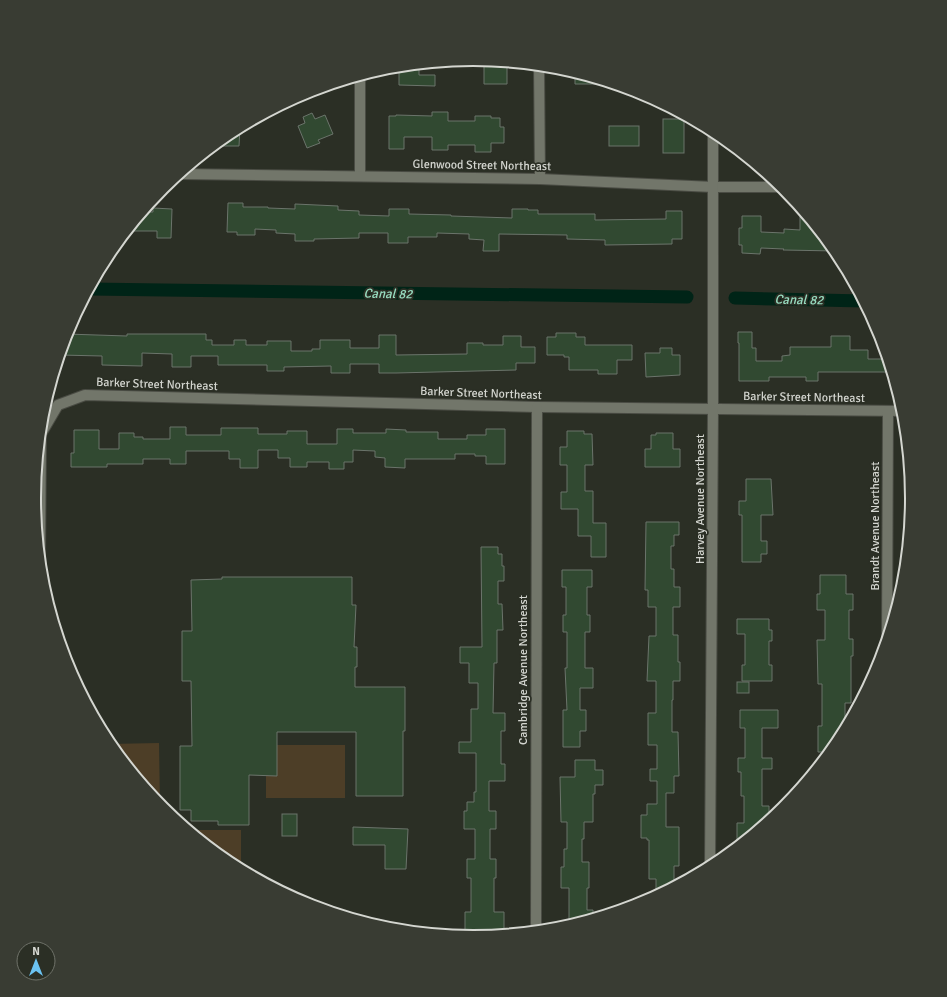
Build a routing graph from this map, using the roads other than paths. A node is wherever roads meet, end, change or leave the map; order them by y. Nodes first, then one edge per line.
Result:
1 (539, 71) edge
2 (360, 82) edge
3 (713, 138) edge
4 (187, 174) edge
5 (360, 176) junction
6 (540, 179) junction
7 (713, 187) junction
8 (773, 187) edge
9 (537, 407) junction
10 (713, 409) junction
11 (888, 411) junction
12 (897, 411) edge
13 (48, 422) edge
14 (887, 624) edge
15 (710, 860) edge
16 (536, 926) edge

1 - 6 street
2 - 5 street
3 - 7 street, Harvey Avenue Northeast
4 - 5 street, Glenwood Street Northeast
5 - 6 street, Glenwood Street Northeast
6 - 7 street, Glenwood Street Northeast
7 - 8 street, Glenwood Street Northeast
7 - 10 street, Harvey Avenue Northeast
9 - 10 street, Barker Street Northeast
9 - 13 street, Barker Street Northeast
9 - 16 street, Cambridge Avenue Northeast
10 - 11 street, Barker Street Northeast
10 - 15 street, Harvey Avenue Northeast
11 - 12 street, Barker Street Northeast
11 - 14 street, Brandt Avenue Northeast

